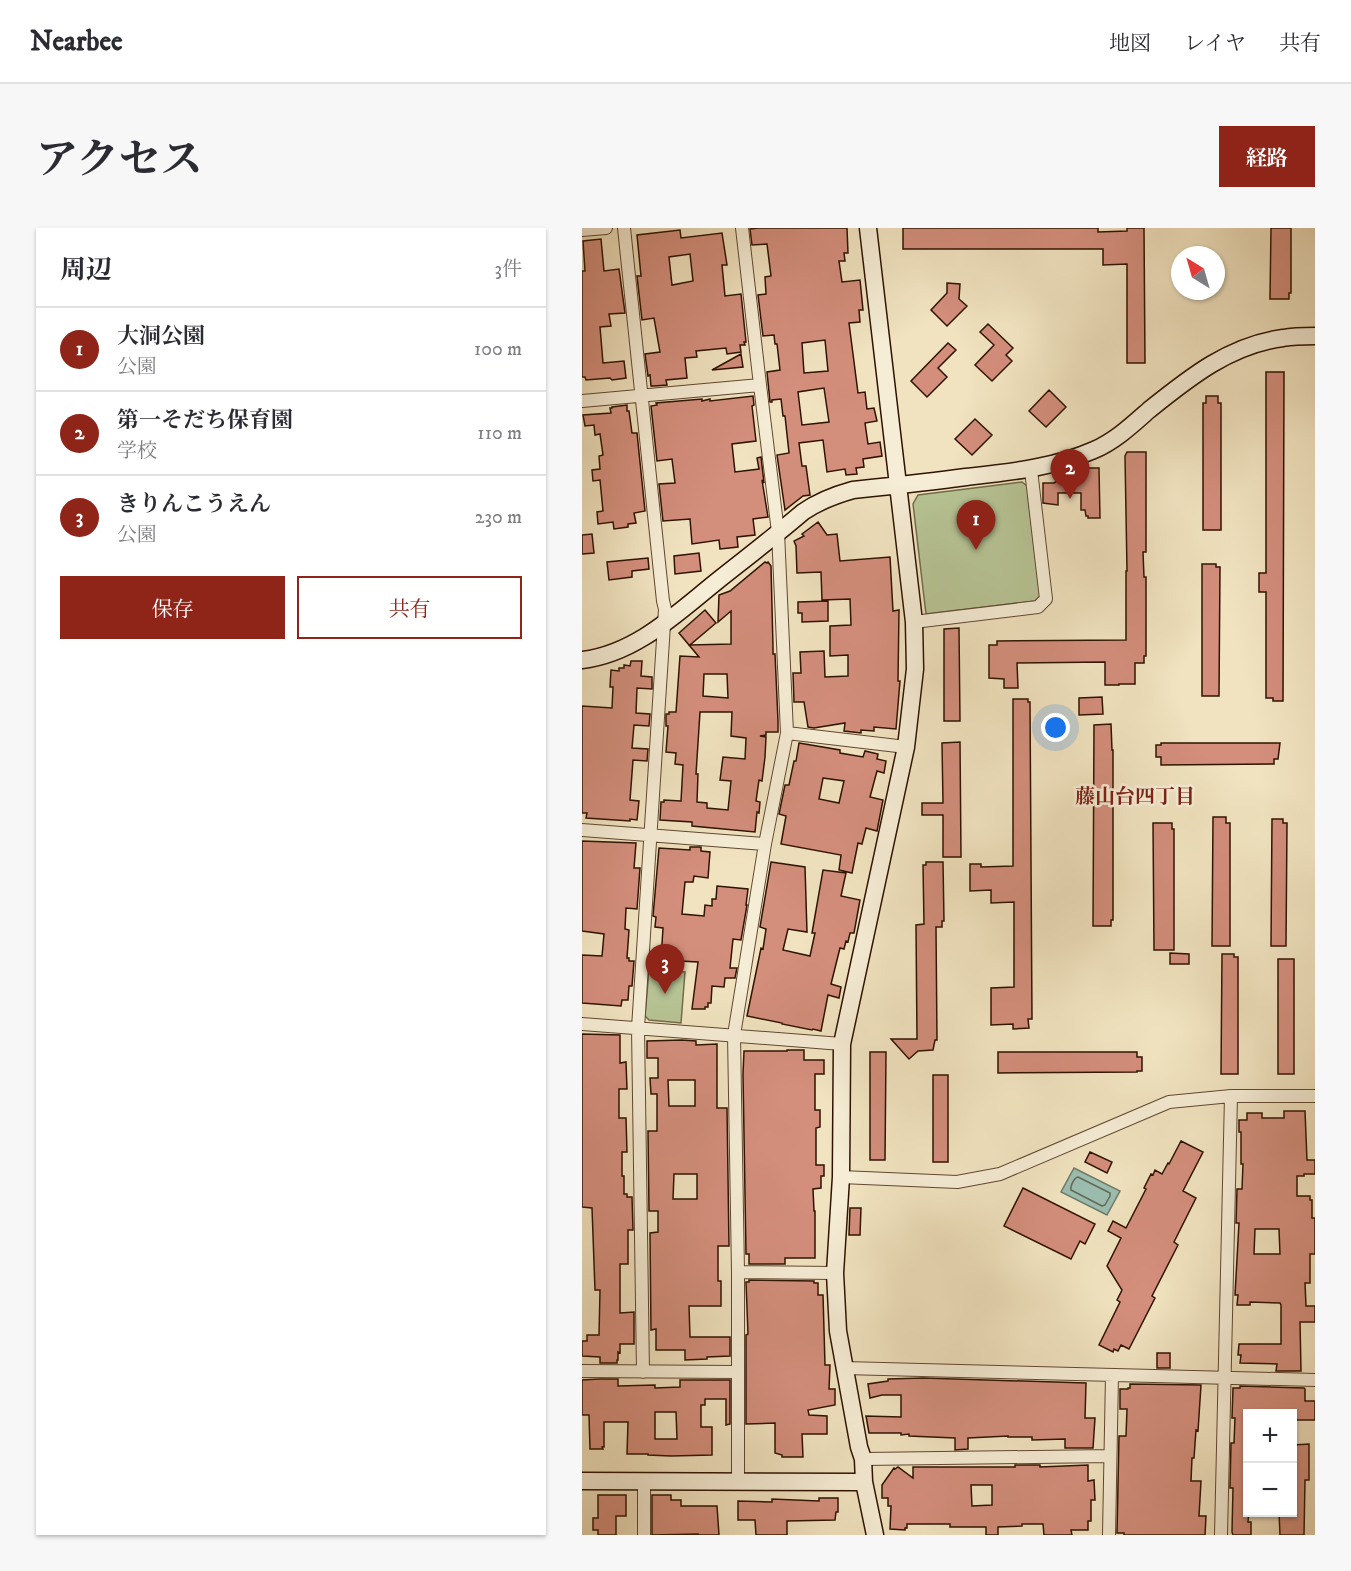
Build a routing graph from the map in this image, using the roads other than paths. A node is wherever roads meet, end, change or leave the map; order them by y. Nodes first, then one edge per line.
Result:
1 (606, 228) edge
2 (624, 228) edge
3 (742, 228) edge
4 (868, 228) edge
5 (582, 230) edge
6 (1315, 336) edge
7 (760, 385) junction
8 (641, 395) junction
9 (582, 401) edge
10 (1031, 470) junction
11 (898, 485) junction
12 (778, 532) junction
13 (914, 622) junction
14 (665, 623) junction
15 (582, 660) edge
16 (786, 733) junction
17 (906, 747) junction
18 (582, 830) edge
19 (651, 836) junction
20 (765, 844) junction
21 (582, 1024) edge
22 (638, 1028) junction
23 (734, 1035) junction
24 (842, 1044) junction
25 (1231, 1096) junction
26 (1315, 1096) edge
27 (841, 1177) junction
28 (738, 1272) junction
29 (835, 1274) junction
30 (844, 1368) junction
31 (582, 1371) edge
32 (643, 1372) junction
33 (738, 1372) junction
34 (1112, 1375) junction
35 (1225, 1378) junction
36 (1315, 1380) edge
37 (1110, 1456) junction
38 (863, 1459) junction
39 (582, 1481) edge
40 (644, 1481) junction
41 (738, 1481) junction
42 (864, 1482) junction
43 (644, 1535) edge
44 (875, 1535) edge
45 (1108, 1535) edge
46 (1221, 1535) edge

1 - 5 street
2 - 8 street
3 - 7 street
4 - 11 street
6 - 10 street
7 - 8 street
7 - 12 street
8 - 9 street
8 - 14 street
10 - 11 street
10 - 13 street
11 - 12 street
11 - 13 street
12 - 14 street
12 - 16 street
13 - 17 street
14 - 15 street
14 - 19 street
16 - 17 street
16 - 20 street
17 - 24 street
18 - 19 street
19 - 20 street
19 - 22 street
20 - 23 street
21 - 22 street
22 - 23 street
22 - 32 street
23 - 24 street
23 - 28 street
24 - 27 street
25 - 26 street
25 - 27 street
25 - 35 street
27 - 29 street
28 - 29 street
28 - 33 street
29 - 30 street
30 - 34 street
30 - 38 street
31 - 32 street
32 - 33 street
33 - 41 street
34 - 35 street
34 - 37 street
35 - 36 street
35 - 46 street
37 - 38 street
37 - 45 street
38 - 42 street
39 - 40 street
40 - 41 street
40 - 43 street
41 - 42 street
42 - 44 street

